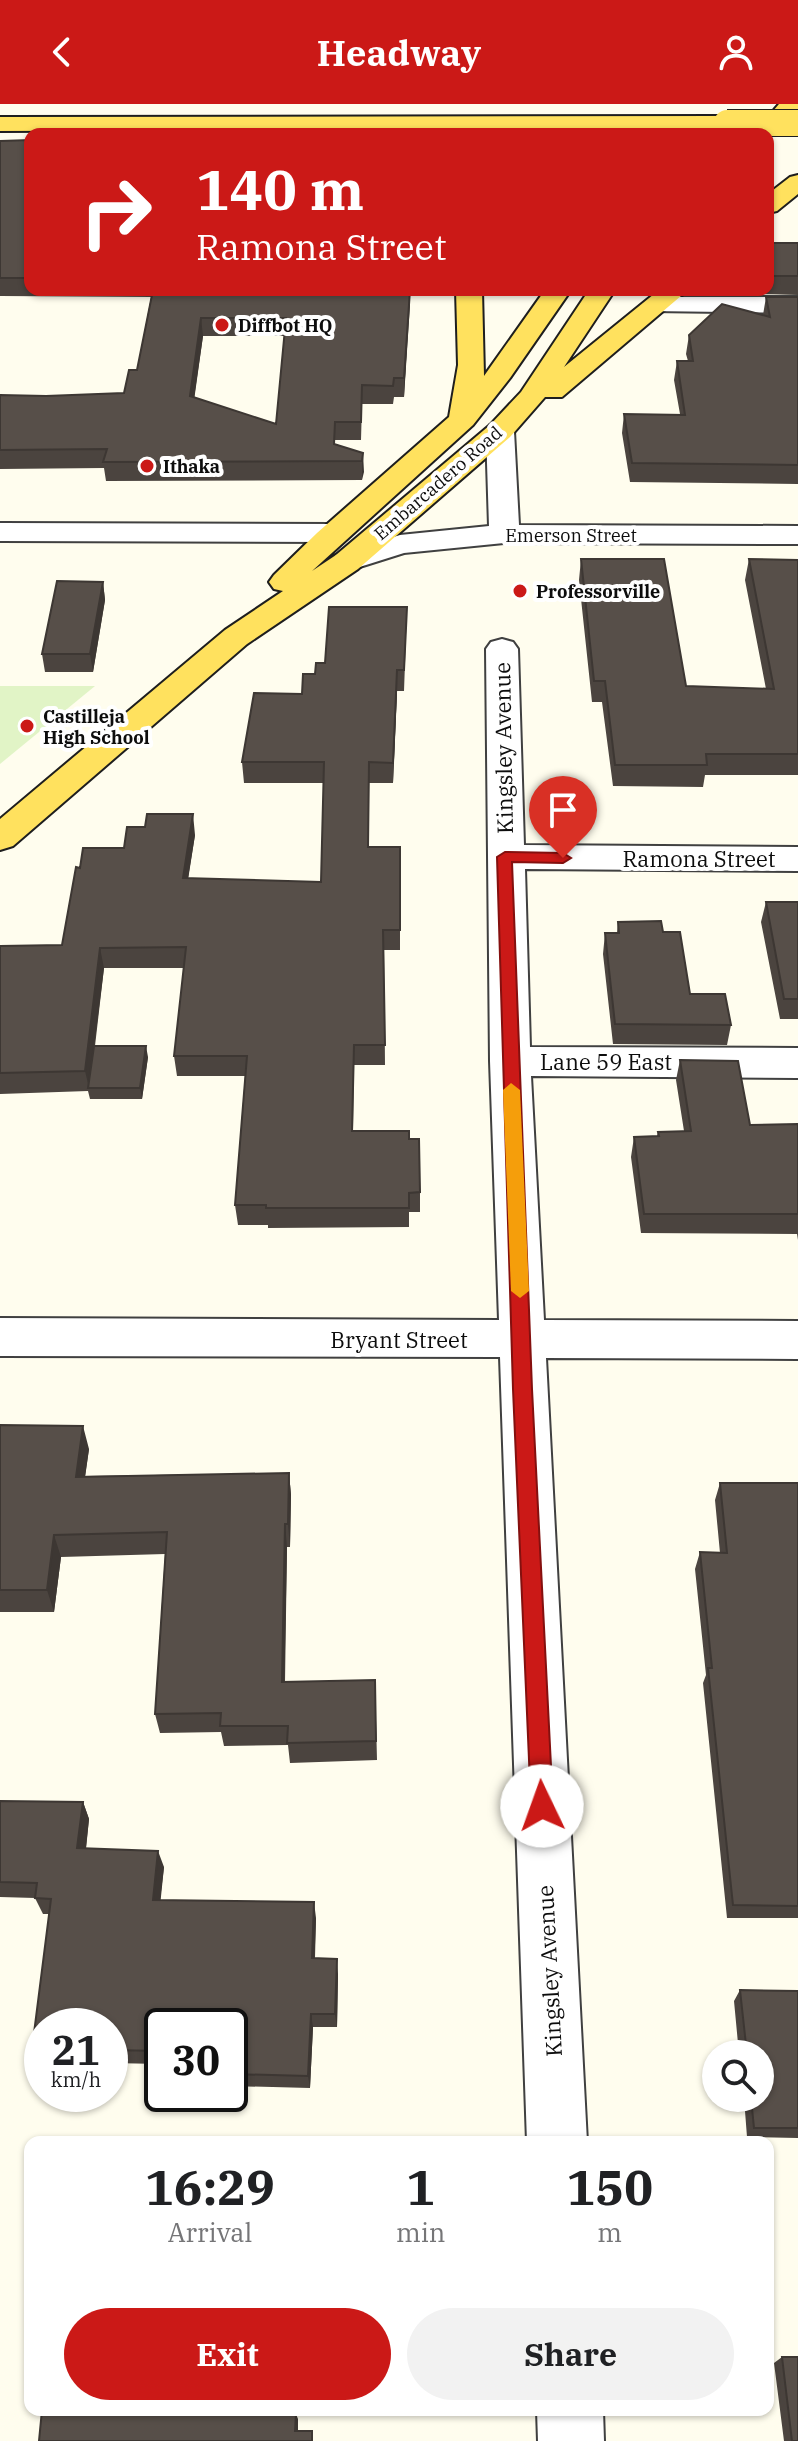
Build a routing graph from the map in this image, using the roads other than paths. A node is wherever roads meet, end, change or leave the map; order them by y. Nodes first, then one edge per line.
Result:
1 (792, 113) edge
2 (0, 124) edge
3 (139, 128) edge
4 (472, 128) edge
5 (798, 182) edge
6 (774, 201) edge
7 (469, 296) edge
8 (554, 296) edge
9 (598, 296) edge
10 (667, 297) edge
11 (798, 305) edge
12 (463, 420) junction
13 (500, 431) junction
14 (0, 532) edge
15 (333, 533) junction
16 (504, 534) junction
17 (798, 535) edge
18 (347, 562) junction
19 (236, 637) junction
20 (502, 649) dead end
21 (0, 838) edge
22 (505, 857) junction
23 (798, 859) edge
24 (510, 1061) junction
25 (798, 1063) edge
26 (0, 1337) edge
27 (521, 1340) junction
28 (798, 1340) edge
29 (557, 2136) edge
30 (570, 2416) edge
31 (571, 2441) edge

1 - 4 main road, bridge
2 - 3 main road
5 - 6 main road
7 - 12 main road
8 - 12 main road, Embarcadero Road
9 - 13 main road, Embarcadero Road
10 - 11 street
10 - 13 main road
12 - 15 main road, Embarcadero Road
13 - 16 street
13 - 18 main road, Embarcadero Road
14 - 15 street
15 - 19 main road, Embarcadero Road
16 - 17 street, Emerson Street
16 - 18 street, Emerson Street
18 - 19 main road, Embarcadero Road
19 - 21 main road, Embarcadero Road
20 - 22 street, Kingsley Avenue
22 - 23 street, Ramona Street
22 - 24 street, Kingsley Avenue
24 - 25 street, Lane 59 East
24 - 27 street, Kingsley Avenue
26 - 27 street, Bryant Street
27 - 28 street, Bryant Street
27 - 29 street, Kingsley Avenue
30 - 31 street

